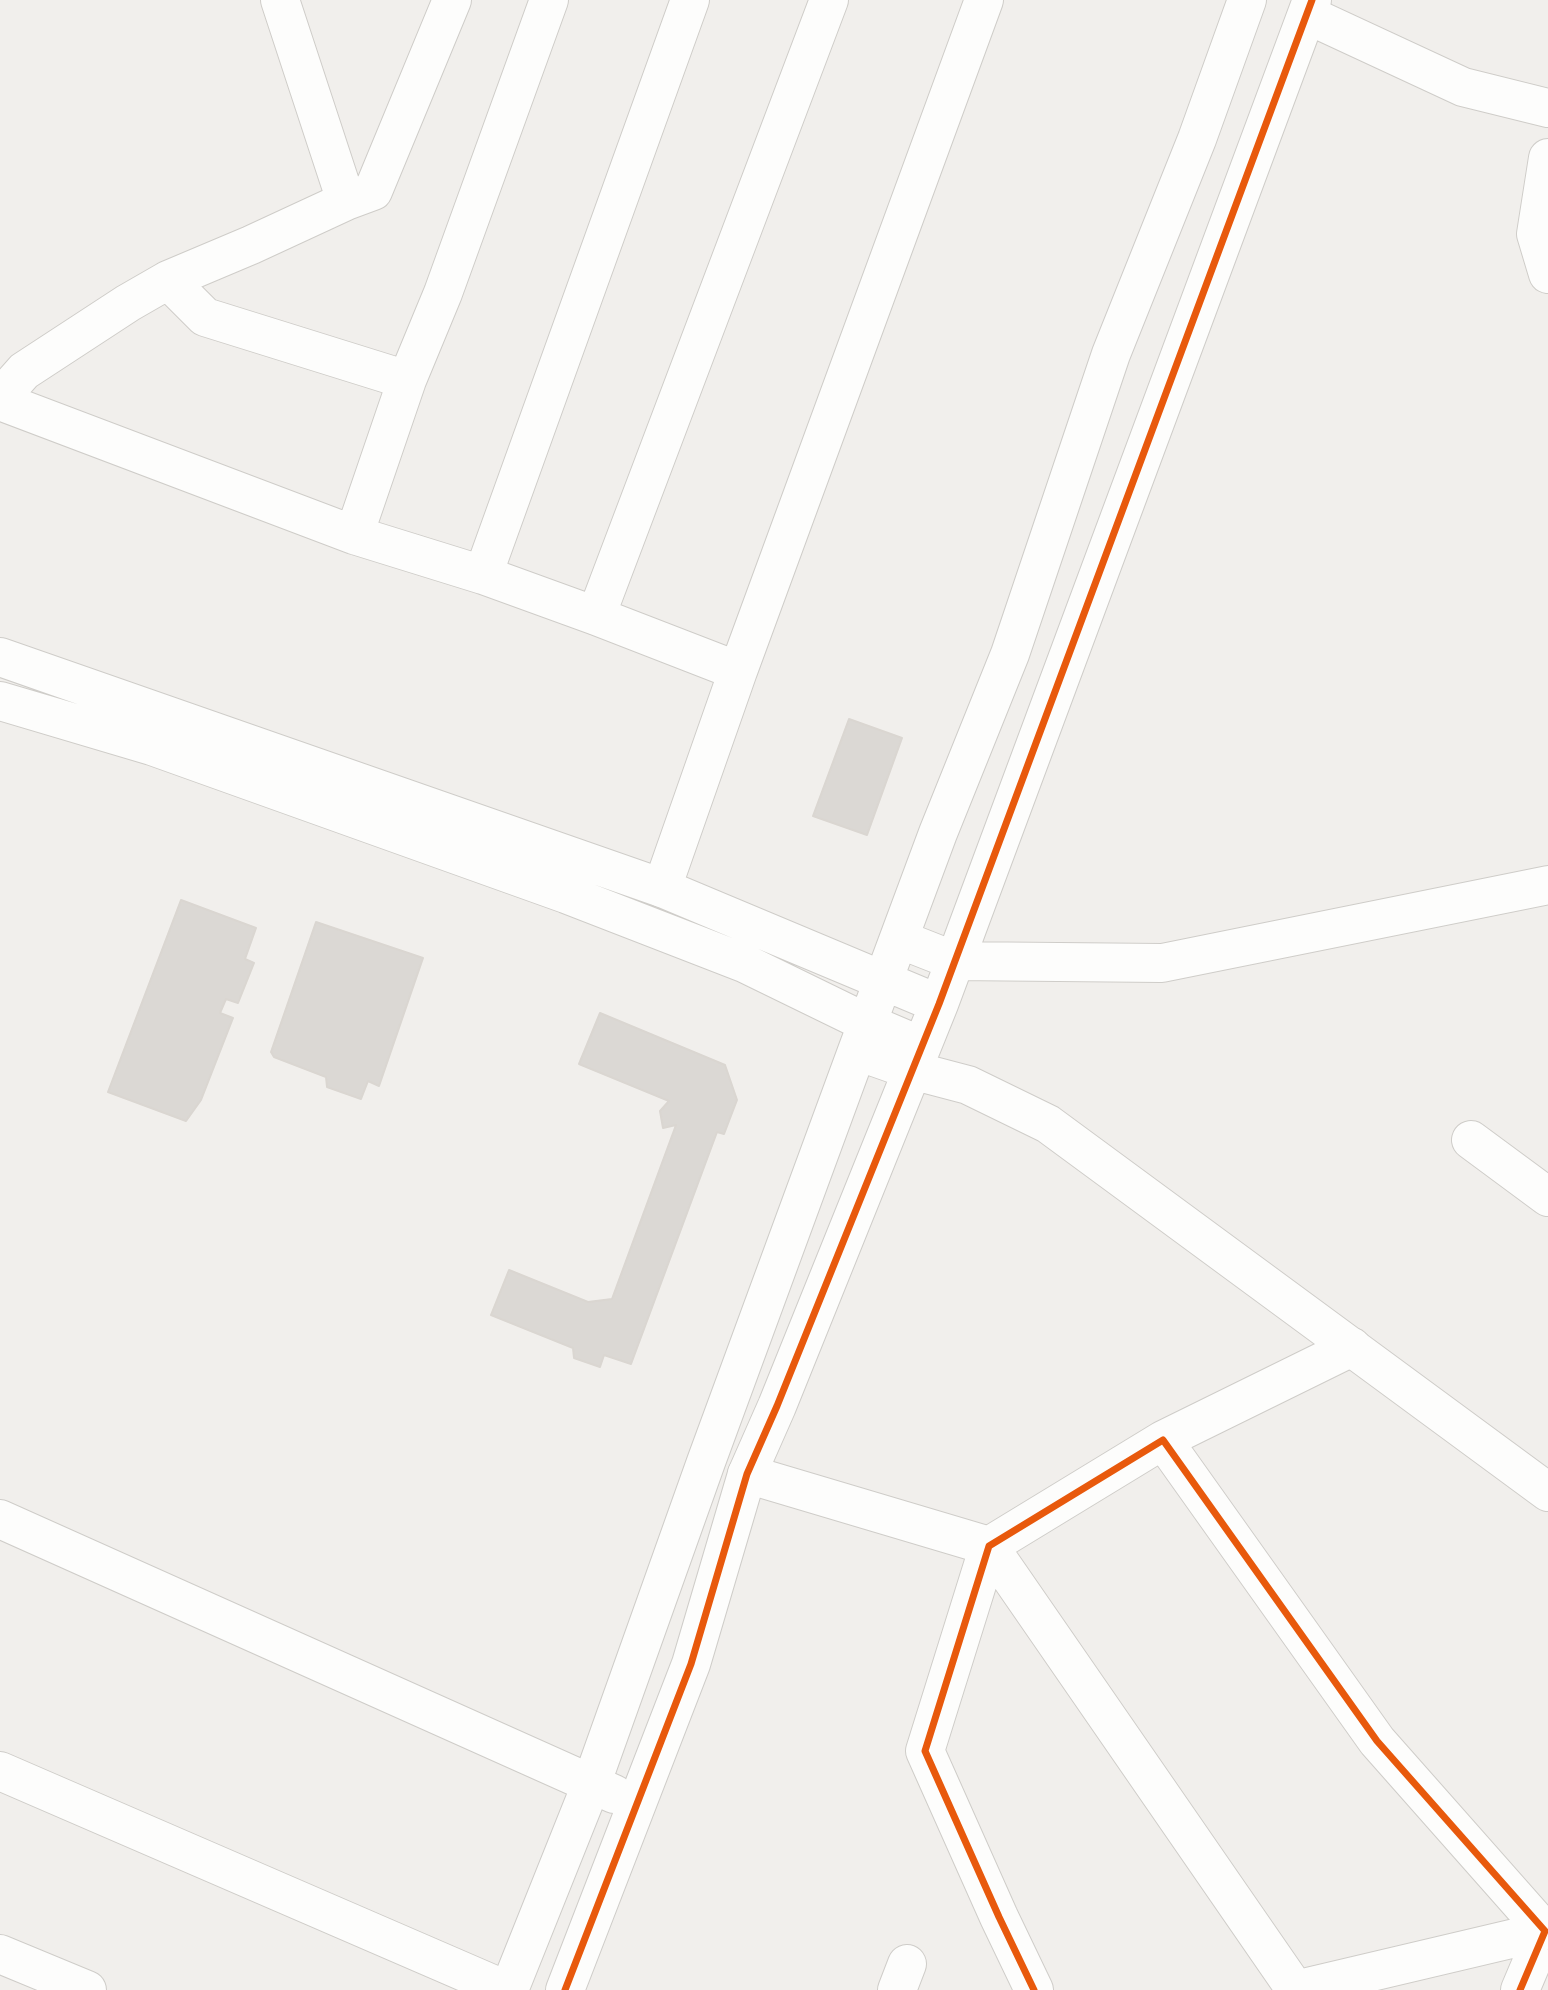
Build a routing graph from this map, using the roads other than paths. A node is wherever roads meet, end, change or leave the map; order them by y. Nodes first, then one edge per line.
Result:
1 (280, 0) edge
2 (452, 0) edge
3 (549, 0) edge
4 (690, 0) edge
5 (829, 0) edge
6 (984, 0) edge
7 (1247, 0) edge
8 (1310, 7) edge
9 (1548, 108) edge
10 (1548, 158) edge
11 (346, 201) junction
12 (1548, 274) edge
13 (169, 280) junction
14 (407, 380) junction
15 (0, 400) edge
16 (354, 536) junction
17 (482, 575) junction
18 (596, 616) junction
19 (0, 657) edge
20 (738, 671) junction
21 (0, 701) edge
22 (1548, 886) edge
23 (662, 888) junction
24 (898, 939) junction
25 (955, 961) junction
26 (883, 980) junction
27 (939, 1004) junction
28 (862, 1037) junction
29 (916, 1058) junction
30 (1471, 1140) dead end
31 (1548, 1197) edge
32 (1352, 1347) junction
33 (1163, 1440) junction
34 (747, 1474) junction
35 (1548, 1492) edge
36 (0, 1519) edge
37 (989, 1546) junction
38 (0, 1772) edge
39 (591, 1785) junction
40 (637, 1803) junction
41 (1547, 1929) edge
42 (0, 1954) edge
43 (87, 1990) edge
44 (508, 1990) edge
45 (565, 1990) edge
46 (1034, 1990) edge
47 (1294, 1990) edge
48 (1520, 1990) edge

1 - 11 street
2 - 11 street
3 - 14 street
4 - 17 street
5 - 18 street
6 - 20 street
7 - 24 street
8 - 9 street
8 - 25 street
10 - 12 street
11 - 13 street
13 - 14 street
13 - 15 street
14 - 16 street
15 - 16 street
16 - 17 street
17 - 18 street
18 - 20 street
19 - 23 street
20 - 23 street
21 - 28 street
22 - 25 street
23 - 26 street
24 - 25 street
24 - 26 street
25 - 27 street
26 - 27 street
26 - 28 street
27 - 29 street
28 - 29 street
28 - 39 street
29 - 32 street
29 - 34 street
30 - 31 street
32 - 33 street
32 - 35 street
33 - 37 street
33 - 41 street
34 - 37 street
34 - 40 street
36 - 39 street
37 - 46 street
37 - 47 street
38 - 44 street
39 - 40 street
39 - 44 street
40 - 45 street
41 - 47 street
41 - 48 street
42 - 43 street

